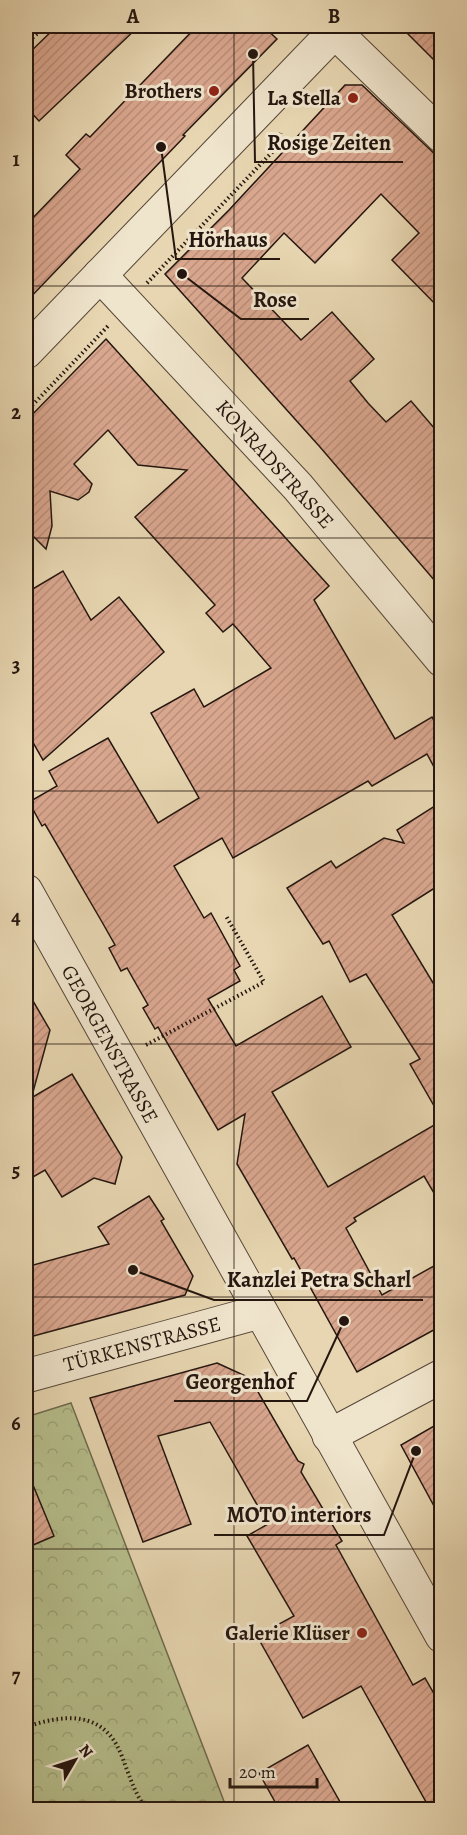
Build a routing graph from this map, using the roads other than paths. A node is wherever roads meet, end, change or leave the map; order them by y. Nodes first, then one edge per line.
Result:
1 (337, 28) edge
2 (441, 136) edge
3 (100, 275) junction
4 (26, 352) edge
5 (441, 660) edge
6 (26, 891) edge
7 (259, 1312) junction
8 (26, 1376) edge
9 (441, 1376) edge
10 (329, 1436) junction
11 (441, 1636) edge

1 - 2 street
1 - 3 street
3 - 4 street
3 - 5 street, KONRADSTRASSE
6 - 7 street, GEORGENSTRASSE
7 - 8 street, TÜRKENSTRASSE
7 - 10 street, GEORGENSTRASSE
9 - 10 street
10 - 11 street, GEORGENSTRASSE

